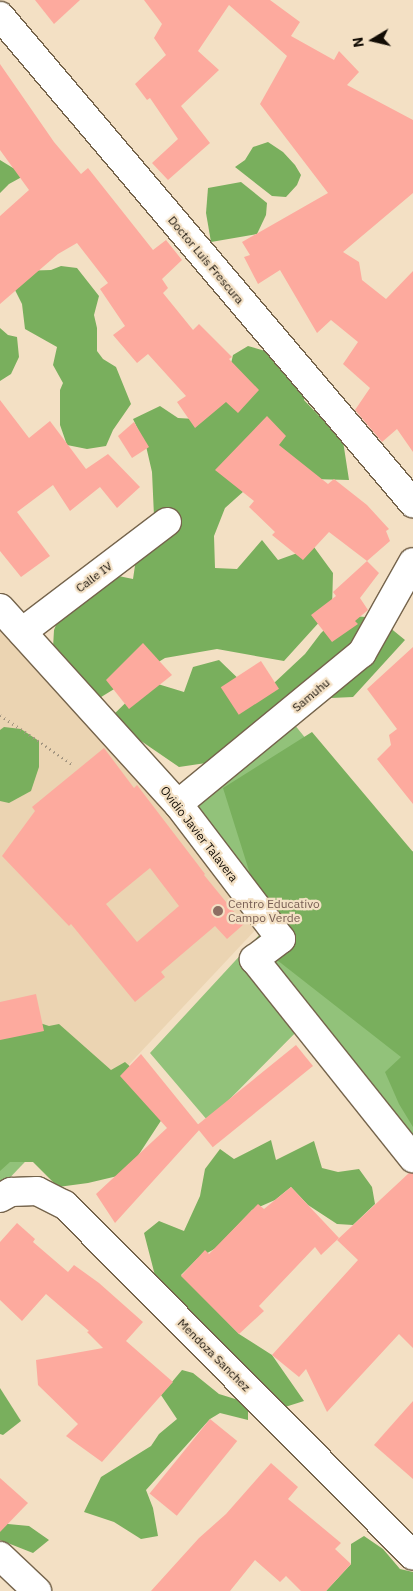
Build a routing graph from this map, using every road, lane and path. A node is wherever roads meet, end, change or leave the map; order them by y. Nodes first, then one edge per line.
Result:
1 (0, 16) edge
2 (413, 503) edge
3 (167, 522) dead end
4 (413, 562) edge
5 (0, 608) edge
6 (22, 632) junction
7 (0, 716) edge
8 (72, 764) dead end
9 (178, 804) junction
10 (413, 1158) edge
11 (0, 1198) edge
12 (413, 1555) edge
13 (0, 1556) edge
14 (37, 1591) edge

1 - 2 street, Doctor Luis Frescura
3 - 6 street, Calle IV
4 - 9 street, Samuhu
5 - 6 street, Ovidio Javier Talavera
6 - 9 street, Ovidio Javier Talavera
7 - 8 path
9 - 10 street, Ovidio Javier Talavera
11 - 12 street, Mendoza Sanchez
13 - 14 street

